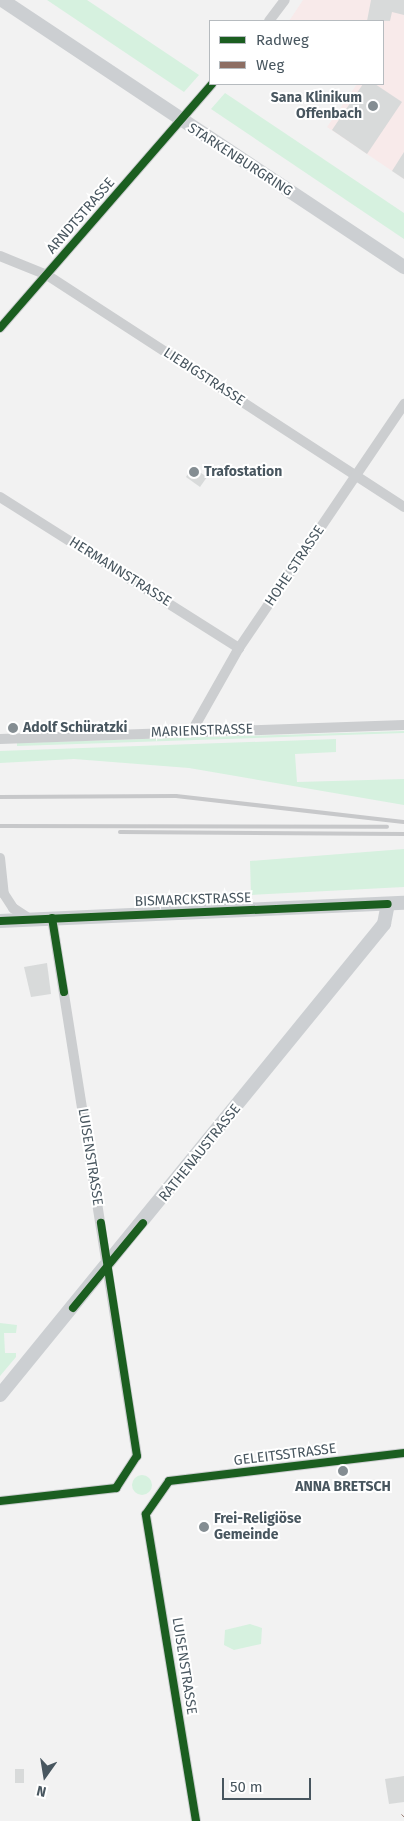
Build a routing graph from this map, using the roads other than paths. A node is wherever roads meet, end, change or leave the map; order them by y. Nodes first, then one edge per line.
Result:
1 (2, 0) edge
2 (286, 0) edge
3 (270, 20) edge
4 (211, 85) edge
5 (180, 120) junction
6 (0, 256) edge
7 (404, 267) edge
8 (47, 275) junction
9 (0, 328) edge
10 (404, 404) edge
11 (356, 477) junction
12 (0, 497) edge
13 (404, 507) edge
14 (239, 648) junction
15 (404, 724) edge
16 (192, 731) junction
17 (0, 739) edge
18 (0, 858) edge
19 (2, 898) edge
20 (404, 903) edge
21 (388, 904) junction
22 (52, 918) junction
23 (30, 919) junction
24 (0, 921) edge
25 (109, 1265) junction
26 (0, 1395) edge
27 (404, 1453) edge
28 (0, 1501) edge
29 (146, 1514) joint
30 (196, 1821) edge

1 - 5 main road, STARKENBURGRING
2 - 3 street
4 - 5 street, ARNDTSTRASSE
5 - 7 main road, STARKENBURGRING
5 - 8 street, ARNDTSTRASSE
6 - 8 street, LIEBIGSTRASSE
8 - 9 street, ARNDTSTRASSE
8 - 11 street, LIEBIGSTRASSE
10 - 11 street, HOHE STRASSE
11 - 13 street, LIEBIGSTRASSE
11 - 14 street, HOHE STRASSE
12 - 14 street, HERMANNSTRASSE
14 - 16 street, HOHE STRASSE
15 - 16 street, MARIENSTRASSE
16 - 17 street, MARIENSTRASSE
18 - 19 street
19 - 23 street
20 - 21 main road, BISMARCKSTRASSE
21 - 22 main road, BISMARCKSTRASSE
21 - 25 main road, RATHENAUSTRASSE
22 - 23 main road, BISMARCKSTRASSE
22 - 25 street, LUISENSTRASSE
23 - 24 main road, BISMARCKSTRASSE
25 - 26 main road, RATHENAUSTRASSE
25 - 28 street, LUISENSTRASSE
27 - 29 street, GELEITSSTRASSE
29 - 30 street, LUISENSTRASSE

